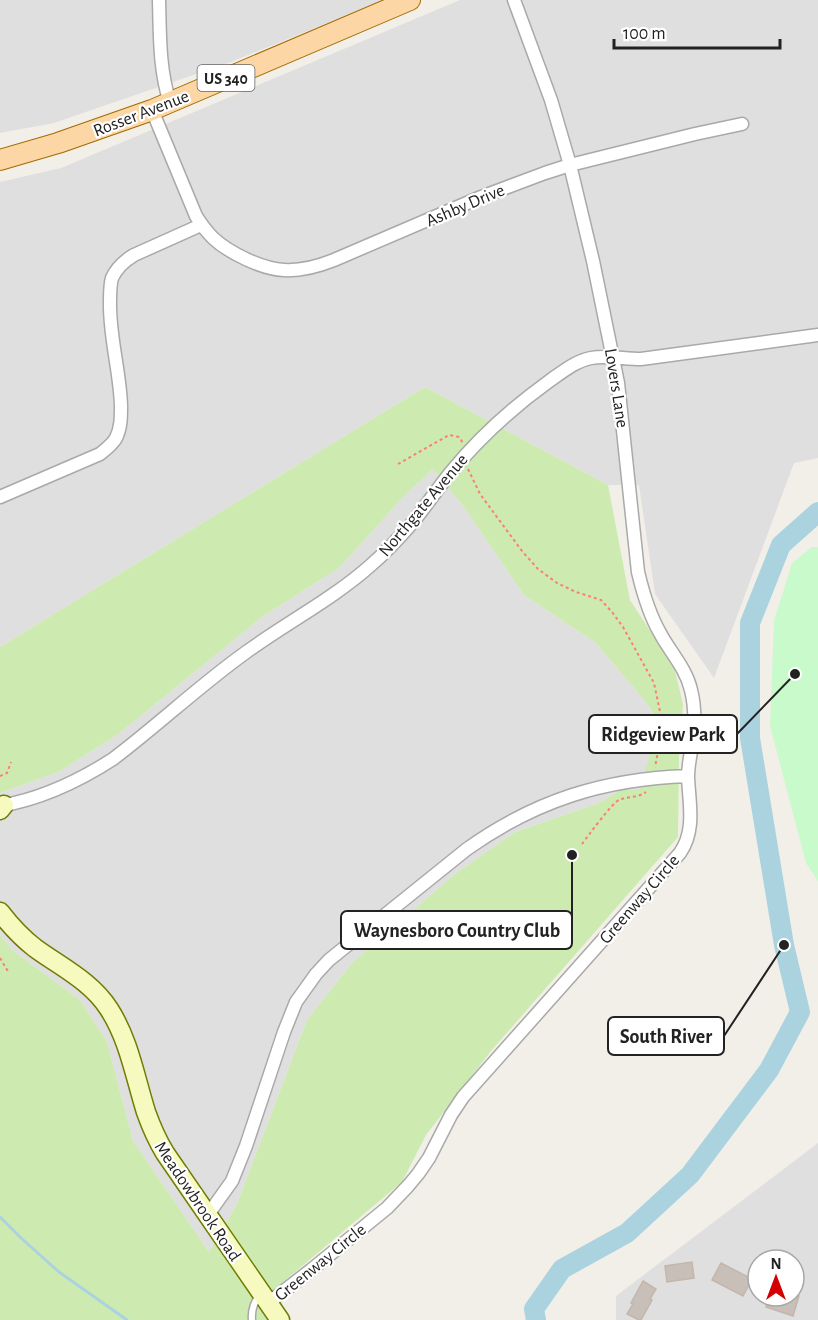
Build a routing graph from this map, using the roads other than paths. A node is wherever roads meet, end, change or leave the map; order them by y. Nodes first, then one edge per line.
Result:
1 (159, 0) edge
2 (411, 0) edge
3 (514, 0) edge
4 (161, 106) junction
5 (742, 124) dead end
6 (0, 160) edge
7 (570, 165) junction
8 (201, 225) junction
9 (818, 335) edge
10 (613, 357) junction
11 (0, 497) edge
12 (688, 776) junction
13 (1, 807) edge
14 (0, 912) edge
15 (207, 1216) junction
16 (264, 1298) junction
17 (252, 1320) edge
18 (280, 1320) edge

1 - 4 street
2 - 4 main road, Rosser Avenue / US 340
3 - 7 street, Lovers Lane
4 - 6 main road, Rosser Avenue / US 340
4 - 8 street
5 - 7 street, Ashby Drive
7 - 8 street, Ashby Drive
7 - 10 street, Lovers Lane
8 - 11 street
9 - 10 street, Northgate Avenue
10 - 12 street, Lovers Lane
10 - 13 street, Northgate Avenue
12 - 15 street
12 - 16 street, Greenway Circle
14 - 15 street, Meadowbrook Road
15 - 16 street, Meadowbrook Road
16 - 17 lane
16 - 18 street, Meadowbrook Road

